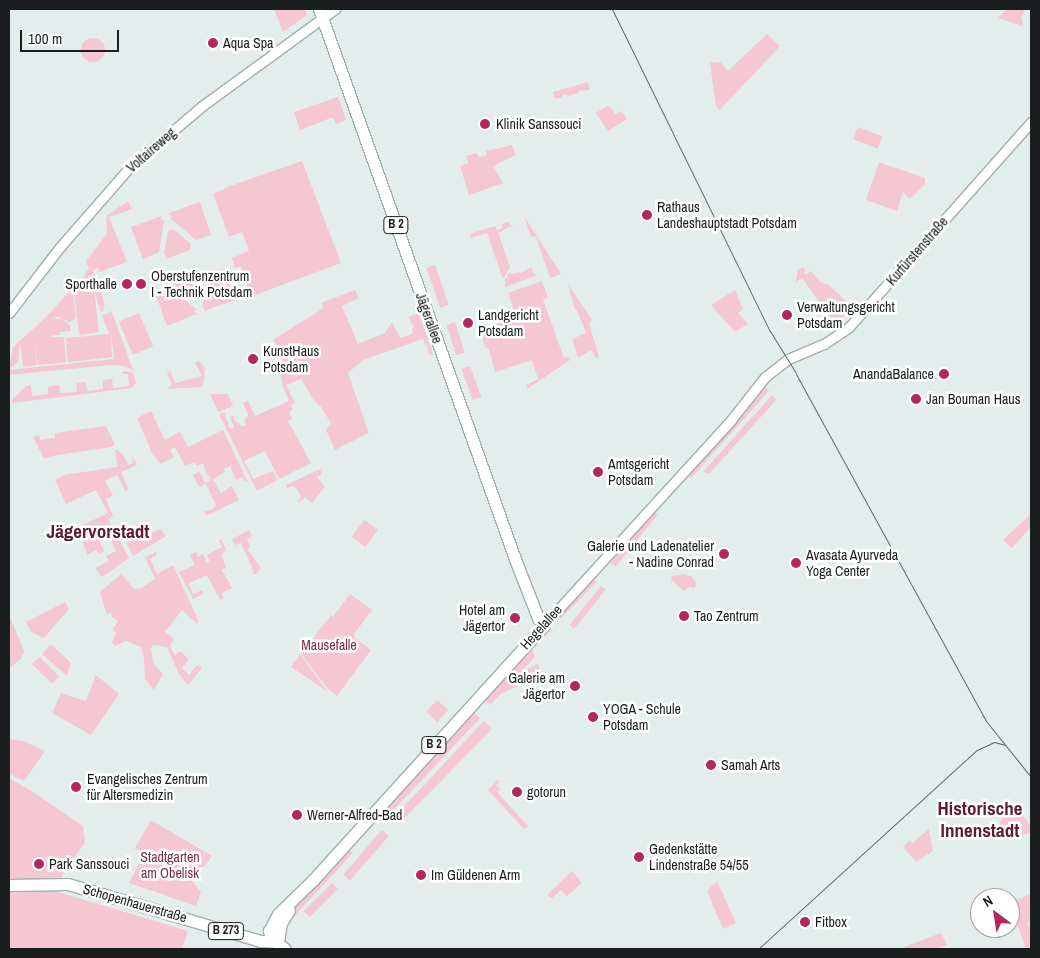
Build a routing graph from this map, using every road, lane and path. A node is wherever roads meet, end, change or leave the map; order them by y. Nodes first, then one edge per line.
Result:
1 (335, 9) edge
2 (321, 13) edge
3 (1031, 122) edge
4 (9, 313) edge
5 (788, 359) joint
6 (544, 624) junction
7 (9, 885) edge
8 (282, 946) edge

1 - 2 street, Voltaireweg
2 - 4 street, Voltaireweg
2 - 6 main road, Jägerallee / B 2
3 - 5 street, Kurfürstenstraße
5 - 6 street, Hegelallee
6 - 8 main road, Hegelallee / B 2
7 - 8 main road, Schopenhauerstraße / B 273

